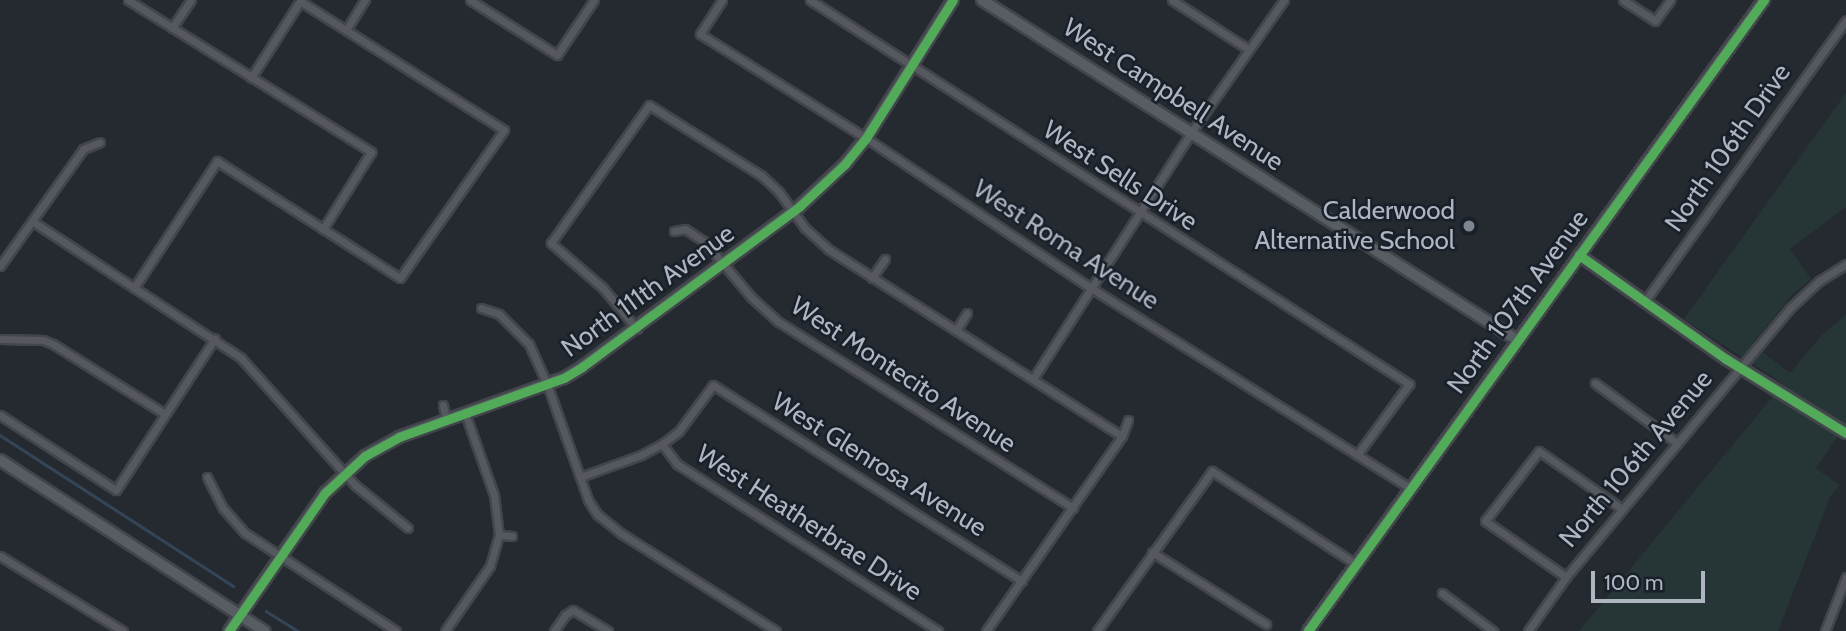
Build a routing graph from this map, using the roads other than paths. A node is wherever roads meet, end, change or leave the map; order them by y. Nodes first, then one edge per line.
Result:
1 (128, 0) edge
2 (191, 0) edge
3 (365, 0) edge
4 (470, 0) edge
5 (594, 0) edge
6 (722, 0) edge
7 (810, 0) edge
8 (953, 0) edge
9 (982, 0) edge
10 (1172, 0) edge
11 (1284, 0) edge
12 (1623, 0) edge
13 (1670, 0) edge
14 (1765, 0) edge
15 (300, 1) edge
16 (482, 3) edge
17 (1846, 20) edge
18 (172, 28) junction
19 (346, 30) junction
20 (1248, 49) junction
21 (912, 65) junction
22 (251, 78) junction
23 (1190, 134) junction
24 (866, 138) junction
25 (100, 142) dead end
26 (793, 211) junction
27 (1139, 214) junction
28 (32, 221) junction
29 (323, 229) junction
30 (674, 231) dead end
31 (1579, 255) junction
32 (885, 259) dead end
33 (723, 263) junction
34 (1846, 264) edge
35 (0, 266) edge
36 (872, 278) junction
37 (134, 288) junction
38 (1091, 288) junction
39 (1645, 302) junction
40 (481, 308) dead end
41 (967, 313) dead end
42 (637, 328) junction
43 (956, 330) junction
44 (215, 338) junction
45 (0, 340) edge
46 (1517, 340) junction
47 (1739, 368) junction
48 (1033, 379) junction
49 (1595, 383) dead end
50 (547, 384) junction
51 (443, 405) dead end
52 (465, 413) junction
53 (166, 414) junction
54 (0, 415) edge
55 (446, 419) junction
56 (1128, 420) dead end
57 (1846, 433) edge
58 (1122, 436) junction
59 (1677, 443) junction
60 (662, 444) junction
61 (1357, 456) junction
62 (0, 460) edge
63 (344, 473) junction
64 (207, 477) dead end
65 (580, 477) junction
66 (1410, 488) junction
67 (1073, 508) junction
68 (1622, 509) junction
69 (408, 528) dead end
70 (499, 535) junction
71 (512, 536) dead end
72 (1152, 552) junction
73 (0, 556) edge
74 (280, 557) junction
75 (1356, 564) junction
76 (1846, 577) edge
77 (1566, 578) junction
78 (1022, 581) junction
79 (1442, 593) dead end
80 (239, 615) junction
81 (1266, 624) dead end
82 (123, 631) edge
83 (229, 631) edge
84 (264, 631) edge
85 (396, 631) edge
86 (445, 631) edge
87 (554, 631) edge
88 (608, 631) edge
89 (776, 631) edge
90 (938, 631) edge
91 (986, 631) edge
92 (1097, 631) edge
93 (1308, 631) edge
94 (1493, 631) edge
95 (1528, 631) edge
96 (1825, 631) edge

1 - 18 street
2 - 18 street
3 - 19 street
4 - 16 street
5 - 16 street
6 - 24 street, West Roma Avenue
7 - 21 street, West Sells Drive
8 - 21 street, North 111th Avenue
9 - 23 street, West Campbell Avenue
10 - 20 street
11 - 20 street
12 - 13 street
14 - 31 street, North 107th Avenue
15 - 19 street
15 - 22 street
17 - 39 street, North 106th Drive
18 - 22 street
19 - 29 street
20 - 23 street
21 - 24 street, North 111th Avenue
21 - 27 street, West Sells Drive
22 - 29 street
23 - 27 street
23 - 46 street, West Campbell Avenue
24 - 26 street, North 111th Avenue
24 - 38 street, West Roma Avenue
25 - 28 street
26 - 33 street, North 111th Avenue
26 - 36 street
26 - 42 street
27 - 38 street
27 - 61 street, West Sells Drive
28 - 35 street
28 - 37 street
29 - 37 street
30 - 33 street, West Montecito Avenue
31 - 39 street
31 - 46 street, North 107th Avenue
32 - 36 street
33 - 42 street, North 111th Avenue
33 - 67 street, West Montecito Avenue
34 - 47 street, North 106th Avenue
36 - 43 street
37 - 44 street
38 - 48 street
38 - 61 street, West Roma Avenue
39 - 47 street
40 - 50 street
41 - 43 street
42 - 50 street, North 111th Avenue
43 - 48 street
44 - 53 street
44 - 63 street
45 - 53 street
46 - 66 street, North 107th Avenue
47 - 57 street
47 - 59 street, North 106th Avenue
48 - 58 street
49 - 59 street
50 - 52 street, North 111th Avenue
50 - 65 street
51 - 55 street
52 - 55 street, North 111th Avenue
52 - 70 street
53 - 54 street
55 - 63 street, North 111th Avenue
56 - 58 street
58 - 67 street
59 - 68 street, North 106th Avenue
60 - 65 street
60 - 78 street, West Glenrosa Avenue
60 - 90 street, West Heatherbrae Drive
61 - 66 street, West Roma Avenue
62 - 80 street
63 - 69 street
63 - 74 street, North 111th Avenue
64 - 74 street
65 - 89 street
66 - 75 street, North 107th Avenue
67 - 78 street
68 - 77 street, North 106th Avenue
68 - 77 street
70 - 71 street
70 - 86 street
72 - 75 street
72 - 81 street
72 - 92 street
73 - 82 street
74 - 80 street, North 111th Avenue
74 - 85 street
75 - 93 street, North 107th Avenue
76 - 96 street
77 - 95 street, North 106th Avenue
78 - 91 street
79 - 94 street
80 - 83 street, North 111th Avenue
80 - 84 street
87 - 88 street

